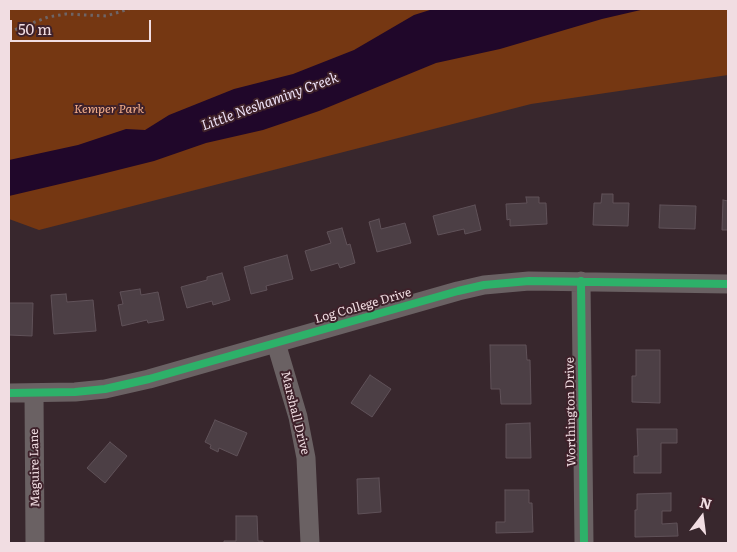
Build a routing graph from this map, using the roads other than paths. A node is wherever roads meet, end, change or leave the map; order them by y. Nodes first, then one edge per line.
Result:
1 (581, 281) junction
2 (728, 284) edge
3 (276, 343) junction
4 (9, 393) edge
5 (34, 393) junction
6 (36, 543) edge
7 (310, 543) edge
8 (584, 543) edge

1 - 2 street, Log College Drive
1 - 3 street, Log College Drive
1 - 8 street, Worthington Drive
3 - 5 street, Log College Drive
3 - 7 street, Marshall Drive
4 - 5 street, Log College Drive
5 - 6 street, Maguire Lane

